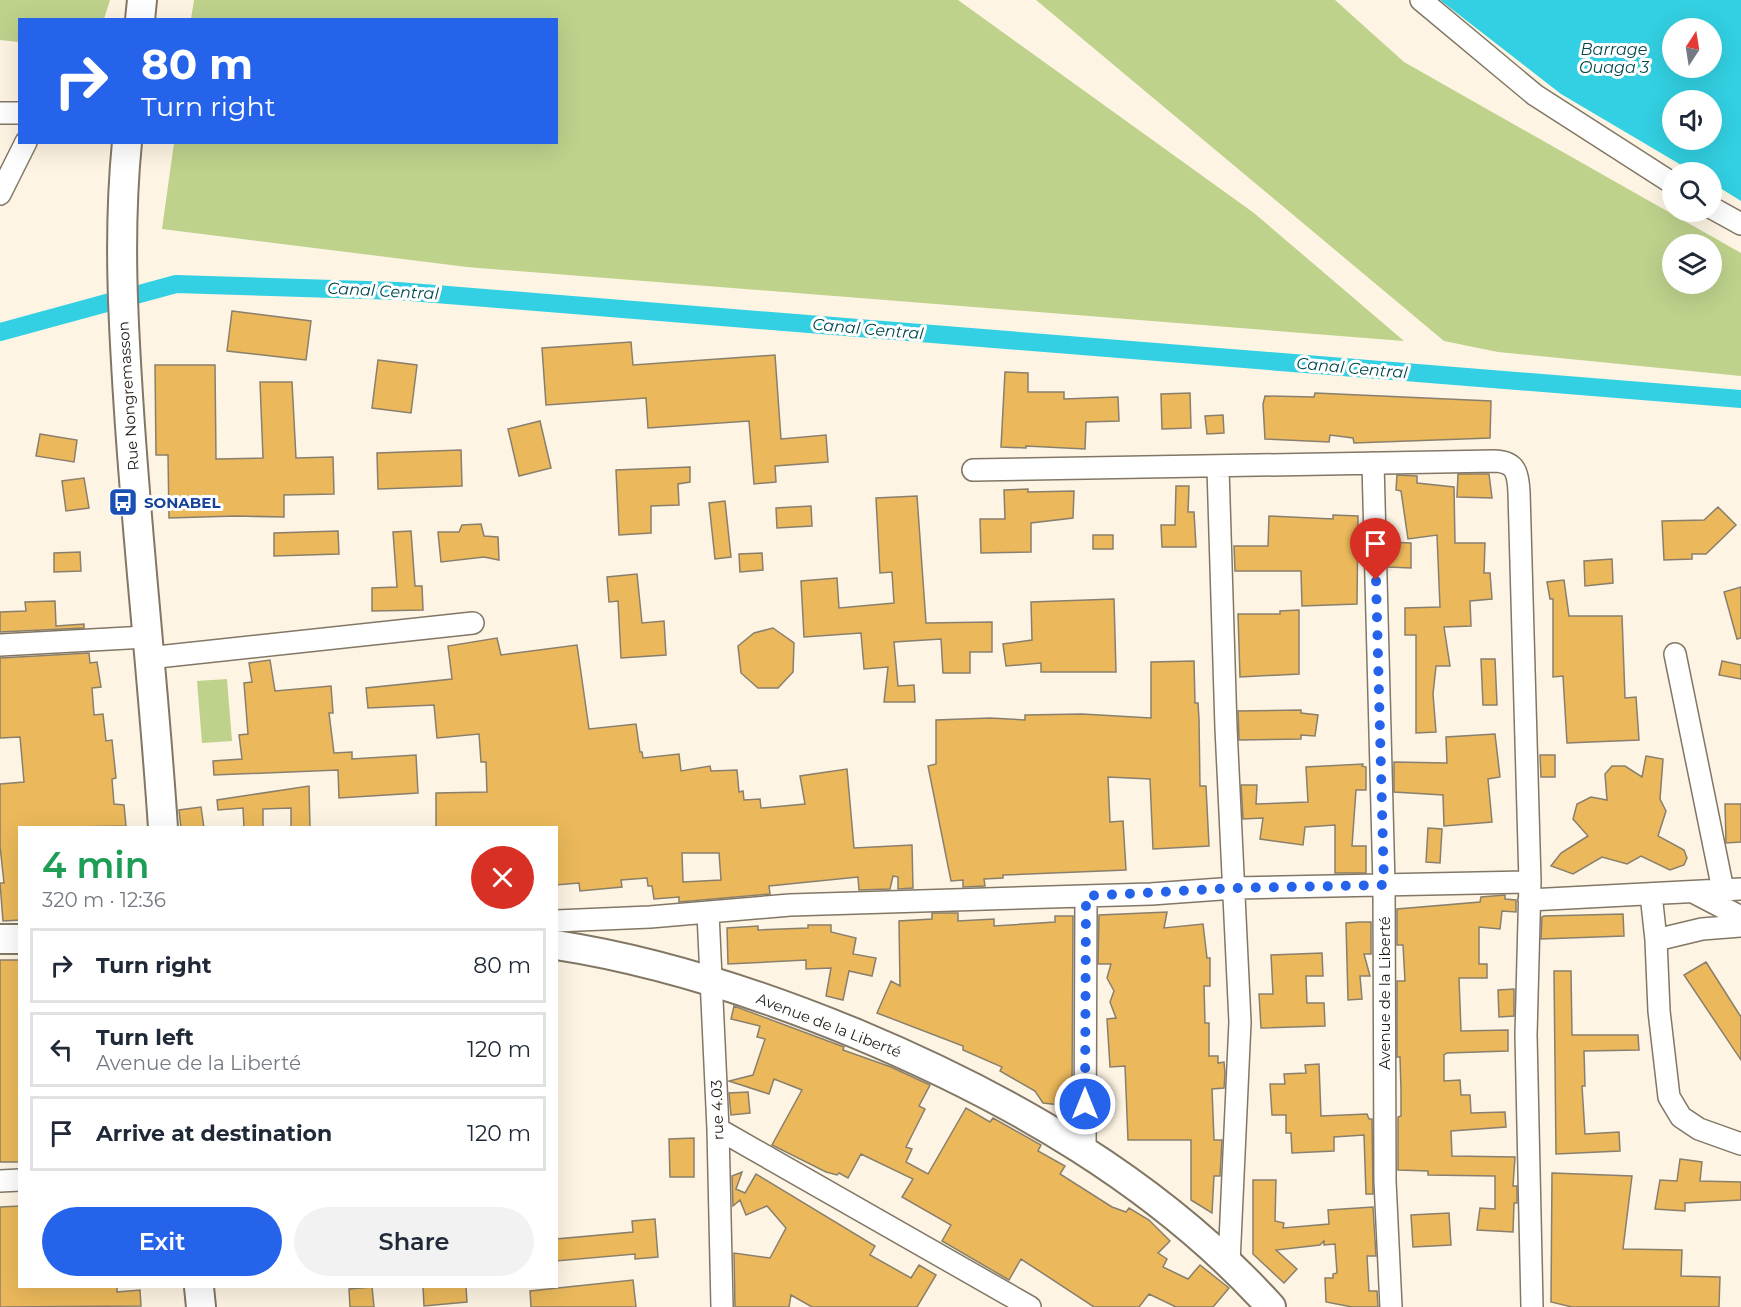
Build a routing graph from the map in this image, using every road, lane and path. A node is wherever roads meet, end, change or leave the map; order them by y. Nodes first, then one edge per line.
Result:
1 (142, 0) edge
2 (1421, 0) edge
3 (140, 18) edge
4 (0, 113) edge
5 (18, 113) edge
6 (25, 144) edge
7 (127, 144) edge
8 (1662, 177) edge
9 (0, 194) edge
10 (1722, 213) edge
11 (1741, 224) edge
12 (1373, 463) junction
13 (1218, 468) junction
14 (973, 470) dead end
15 (473, 623) dead end
16 (0, 645) edge
17 (147, 648) junction
18 (1675, 654) dead end
19 (163, 826) edge
20 (1384, 885) junction
21 (1235, 888) junction
22 (1732, 890) edge
23 (1529, 891) junction
24 (1692, 891) junction
25 (1650, 894) junction
26 (1086, 896) junction
27 (708, 913) junction
28 (1741, 917) edge
29 (558, 921) edge
30 (1741, 926) edge
31 (0, 939) edge
32 (18, 939) edge
33 (1656, 940) junction
34 (558, 945) edge
35 (713, 982) junction
36 (718, 1129) junction
37 (1741, 1144) edge
38 (1085, 1150) junction
39 (18, 1180) edge
40 (0, 1181) edge
41 (1229, 1263) junction
42 (199, 1288) edge
43 (1258, 1302) edge
44 (201, 1307) edge
45 (722, 1307) edge
46 (1030, 1307) edge
47 (1391, 1307) edge
48 (1532, 1307) edge

1 - 3 main road
2 - 8 street
4 - 5 street
6 - 9 street
7 - 17 main road, Rue Nongremasson
10 - 11 street
12 - 13 street
12 - 20 street, Avenue de la Liberté
12 - 23 street
13 - 14 street
13 - 21 street
15 - 17 street
16 - 17 street
17 - 19 main road, Rue Nongremasson
18 - 22 street
20 - 21 street
20 - 23 street
20 - 47 street, Avenue de la Liberté
21 - 26 street
21 - 41 street
22 - 24 street
23 - 25 street
23 - 48 street
24 - 25 street
24 - 28 street
25 - 33 street
26 - 27 street
26 - 38 street
27 - 29 street
27 - 35 street, rue 4.03
30 - 33 street
31 - 32 main road
33 - 37 street
34 - 35 main road, Avenue de la Liberté
35 - 36 street, rue 4.03
35 - 38 main road, Avenue de la Liberté
36 - 45 street, rue 4.03
36 - 46 street
38 - 41 main road, Avenue de la Liberté
39 - 40 street
41 - 43 main road, Avenue de la Liberté
42 - 44 main road

